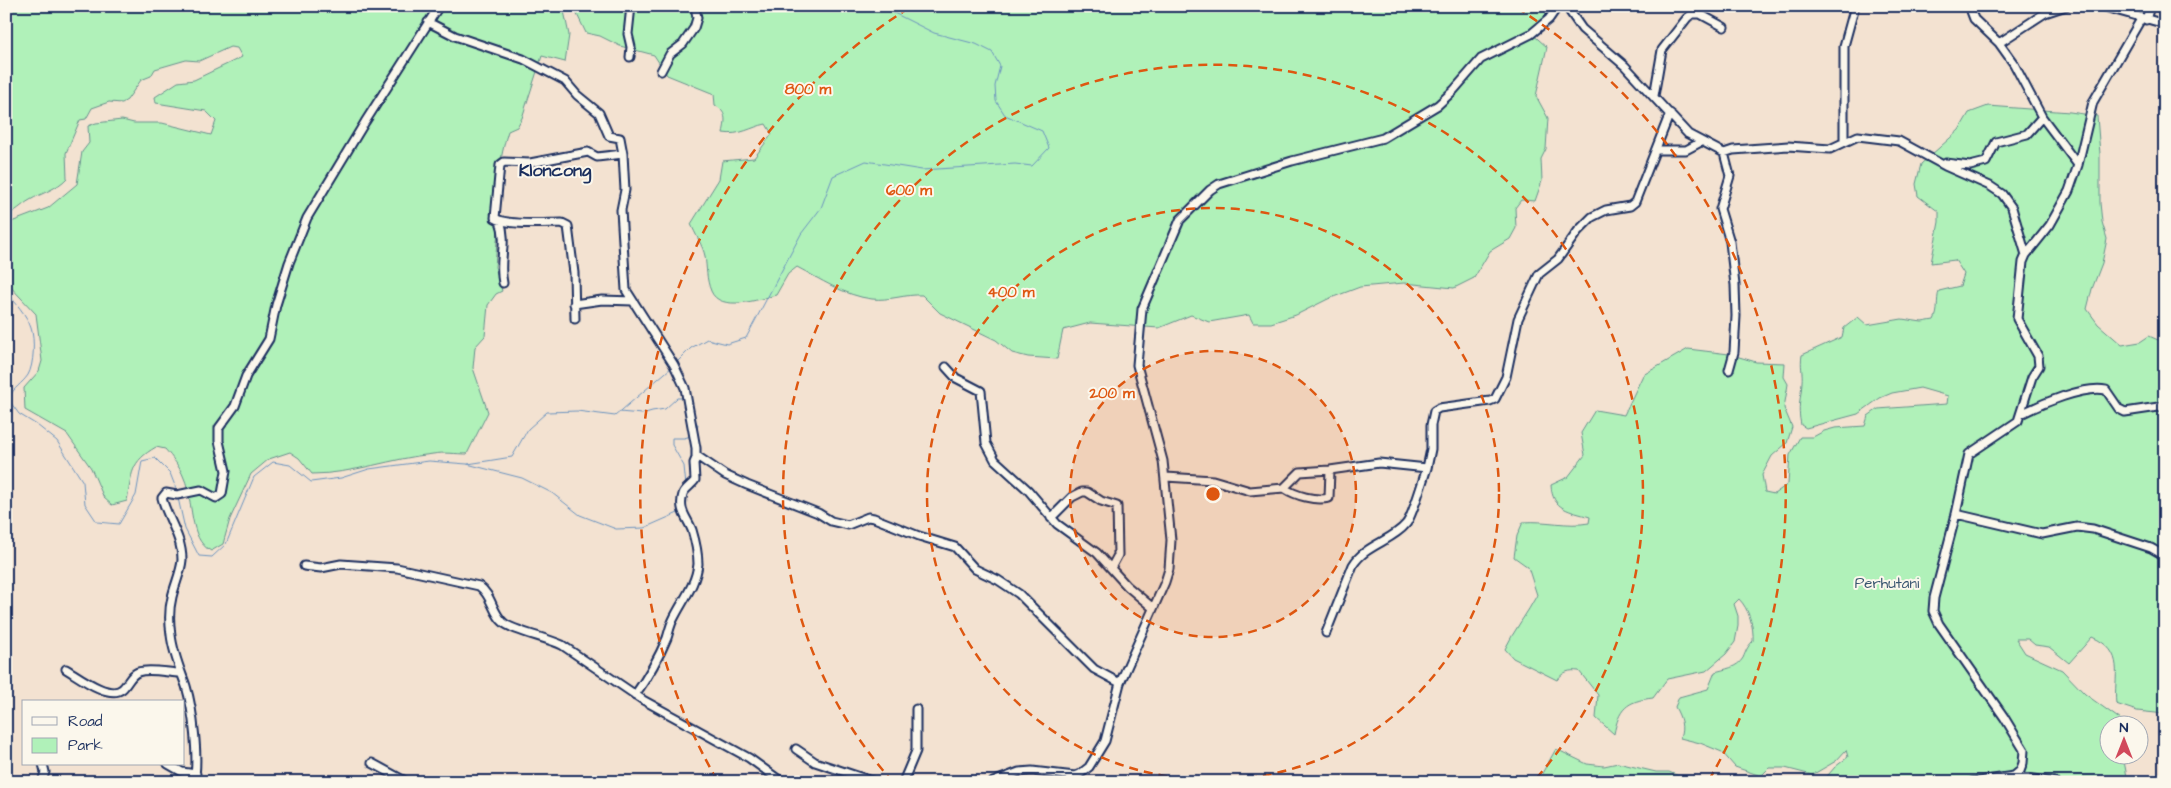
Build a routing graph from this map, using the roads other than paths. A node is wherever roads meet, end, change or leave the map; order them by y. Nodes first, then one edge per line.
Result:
1 (439, 6) edge
2 (630, 6) edge
3 (695, 6) edge
4 (1558, 6) edge
5 (1566, 6) edge
6 (1846, 6) edge
7 (1855, 6) edge
8 (1969, 6) edge
9 (2041, 6) edge
10 (2066, 6) edge
11 (2101, 6) edge
12 (2150, 6) edge
13 (1853, 14) junction
14 (2041, 15) junction
15 (2144, 19) junction
16 (428, 22) junction
17 (2165, 24) edge
18 (1724, 27) dead end
19 (1999, 43) junction
20 (630, 57) dead end
21 (661, 71) dead end
22 (1654, 96) junction
23 (1670, 113) junction
24 (2042, 118) junction
25 (1700, 142) junction
26 (1844, 142) junction
27 (1657, 150) junction
28 (1724, 153) junction
29 (623, 154) junction
30 (1931, 158) junction
31 (2078, 165) junction
32 (500, 221) junction
33 (2026, 254) junction
34 (503, 283) dead end
35 (633, 301) junction
36 (574, 304) junction
37 (575, 319) dead end
38 (946, 367) dead end
39 (1729, 370) dead end
40 (2165, 406) edge
41 (2021, 414) junction
42 (696, 456) junction
43 (1427, 468) junction
44 (1330, 470) junction
45 (1166, 477) junction
46 (1284, 488) junction
47 (1956, 514) junction
48 (1051, 518) junction
49 (2165, 556) edge
50 (304, 566) dead end
51 (1110, 568) junction
52 (1152, 608) junction
53 (1326, 633) dead end
54 (66, 669) dead end
55 (181, 673) junction
56 (1120, 683) junction
57 (635, 695) junction
58 (916, 709) dead end
59 (796, 749) dead end
60 (372, 762) dead end
61 (44, 766) edge
62 (172, 766) edge
63 (2014, 776) junction
64 (195, 778) edge
65 (42, 782) edge
66 (407, 782) edge
67 (782, 782) edge
68 (875, 782) edge
69 (903, 782) edge
70 (993, 782) edge
71 (1972, 782) edge
72 (2055, 782) edge

1 - 16 street
2 - 20 street
3 - 21 street
4 - 45 street
5 - 22 street
6 - 13 street
7 - 13 street
8 - 19 street
9 - 14 street
10 - 14 street
11 - 15 street
12 - 15 street
13 - 26 street
14 - 19 street
15 - 17 street
15 - 31 street
16 - 29 street
16 - 55 street
18 - 22 street
19 - 24 street
22 - 23 street
23 - 25 street
23 - 27 street
24 - 30 street
24 - 31 street
25 - 27 street
25 - 28 street
26 - 28 street
26 - 30 street
27 - 43 street
28 - 39 street
29 - 32 street
29 - 35 street
30 - 33 street
31 - 33 street
32 - 34 street
32 - 36 street
33 - 41 street
35 - 36 street
35 - 42 street
36 - 37 street
38 - 48 street
40 - 41 street
41 - 47 street
42 - 56 street
42 - 57 street
43 - 44 street
43 - 53 street
44 - 46 street
44 - 46 street
45 - 46 street
45 - 52 street
47 - 49 street
47 - 63 street
48 - 51 street
48 - 51 street
50 - 57 street
51 - 52 street
52 - 56 street
54 - 55 street
55 - 64 street
56 - 70 street
57 - 67 street
58 - 69 street
59 - 68 street
60 - 66 street
61 - 65 street
62 - 64 street
63 - 71 street
63 - 72 street

